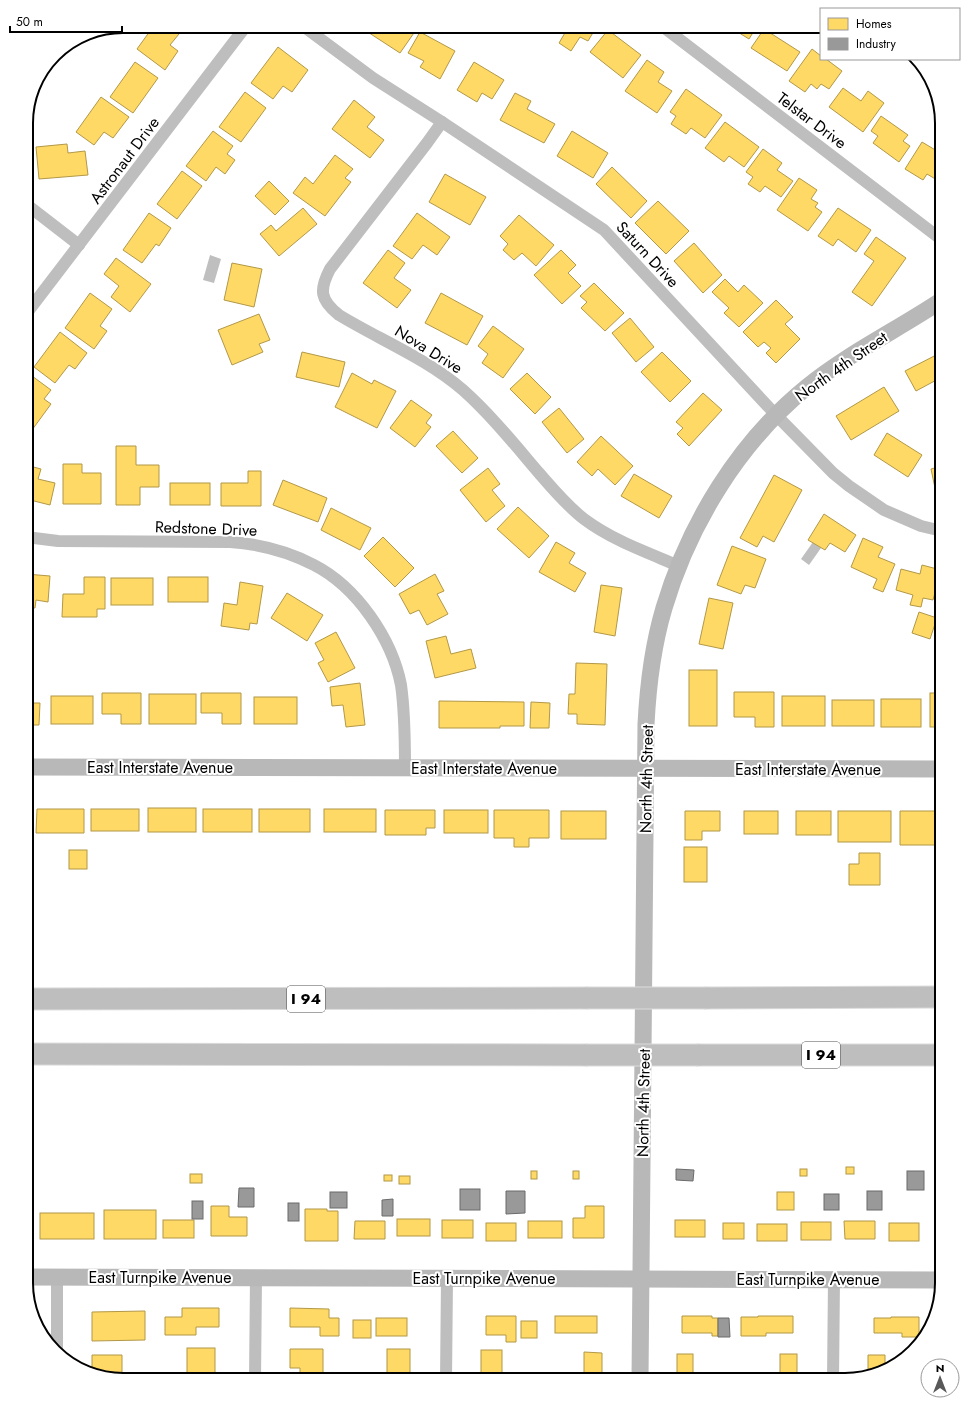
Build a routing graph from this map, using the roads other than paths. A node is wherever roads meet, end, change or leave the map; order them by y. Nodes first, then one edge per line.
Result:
1 (241, 33) edge
2 (312, 33) edge
3 (671, 33) edge
4 (442, 122) junction
5 (33, 209) edge
6 (935, 235) edge
7 (79, 245) junction
8 (935, 304) edge
9 (33, 305) edge
10 (776, 415) junction
11 (935, 529) edge
12 (33, 538) edge
13 (679, 566) junction
14 (33, 767) edge
15 (405, 768) junction
16 (646, 768) junction
17 (935, 769) edge
18 (935, 997) edge
19 (33, 999) edge
20 (33, 1054) edge
21 (935, 1055) edge
22 (33, 1277) edge
23 (57, 1277) junction
24 (256, 1277) junction
25 (447, 1278) junction
26 (641, 1278) junction
27 (834, 1279) junction
28 (935, 1280) edge
29 (57, 1344) edge
30 (255, 1373) edge
31 (446, 1373) edge
32 (640, 1373) edge
33 (833, 1373) edge

1 - 7 street, Astronaut Drive
2 - 4 street, Saturn Drive
3 - 6 street, Telstar Drive
4 - 10 street, Saturn Drive
4 - 13 street, Nova Drive
5 - 7 street
7 - 9 street, Astronaut Drive
8 - 10 street, North 4th Street
10 - 11 street, Saturn Drive
10 - 13 street, North 4th Street
12 - 15 street, Redstone Drive
13 - 16 street, North 4th Street
14 - 15 street, East Interstate Avenue
15 - 16 street, East Interstate Avenue
16 - 17 street, East Interstate Avenue
16 - 26 street, North 4th Street
18 - 19 highway, I 94, bridge
20 - 21 highway, I 94, bridge
22 - 23 street, East Turnpike Avenue
23 - 24 street, East Turnpike Avenue
23 - 29 street
24 - 25 street, East Turnpike Avenue
24 - 30 street
25 - 26 street, East Turnpike Avenue
25 - 31 street
26 - 27 street, East Turnpike Avenue
26 - 32 street, North 4th Street
27 - 28 street, East Turnpike Avenue
27 - 33 street

